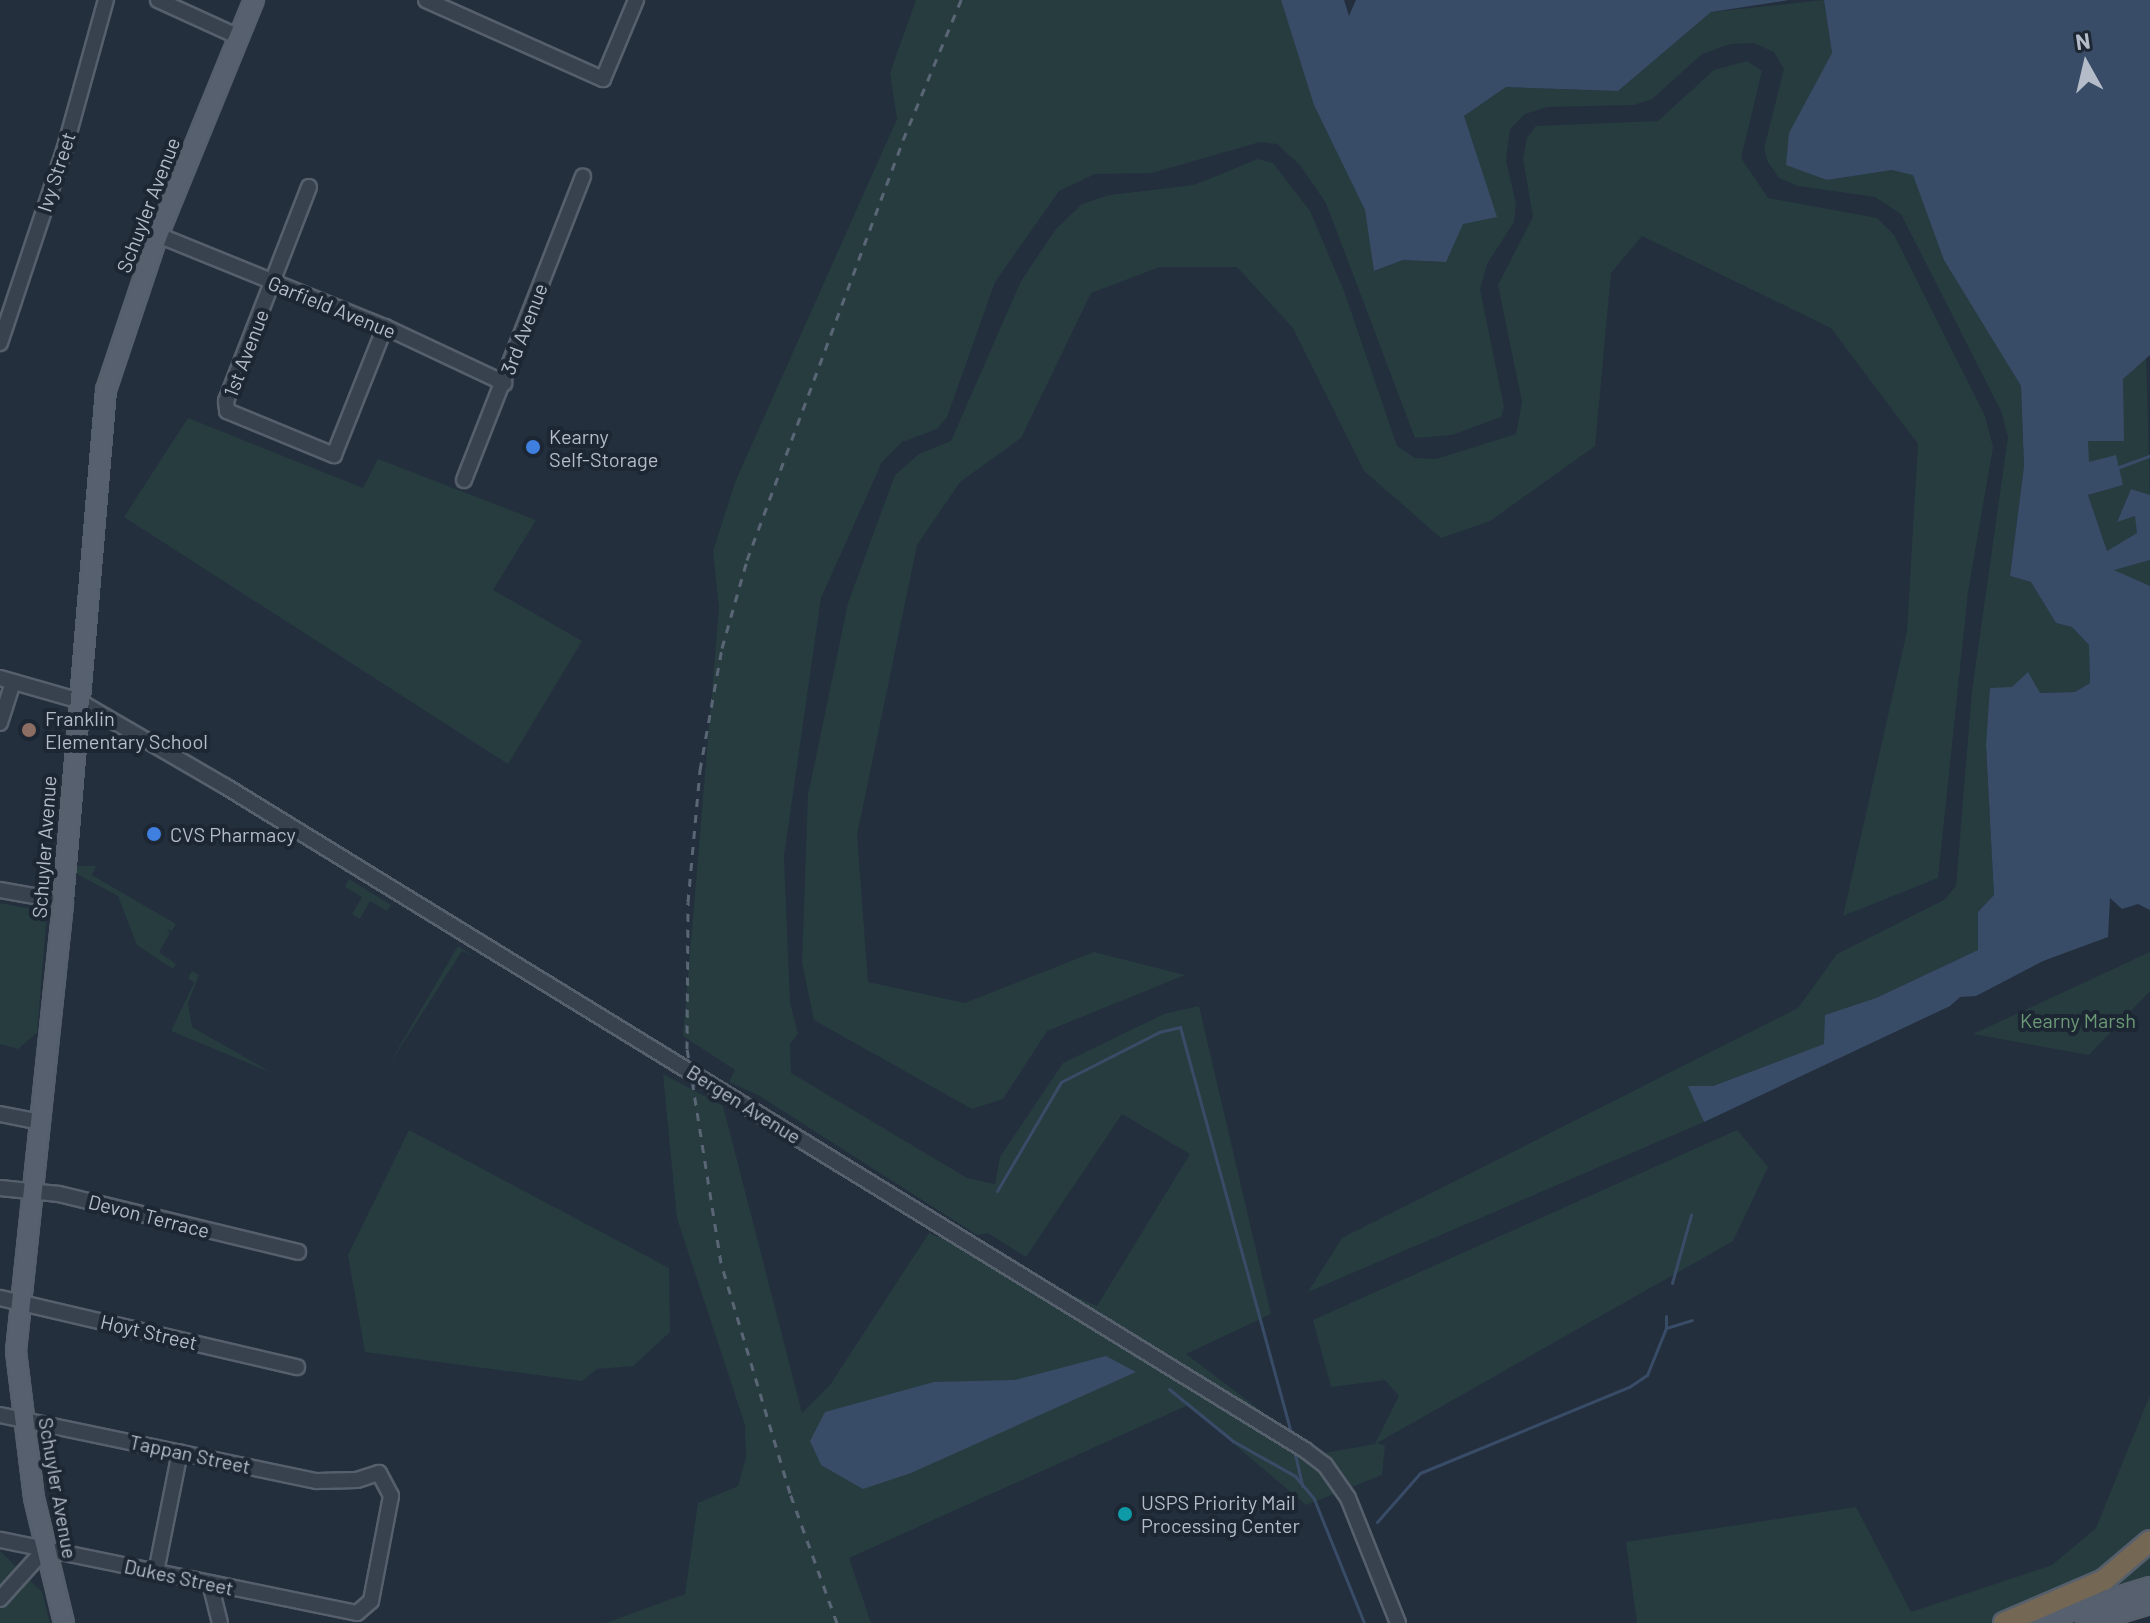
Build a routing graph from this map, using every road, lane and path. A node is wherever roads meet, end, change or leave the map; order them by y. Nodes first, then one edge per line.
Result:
1 (106, 0) edge
2 (158, 0) edge
3 (254, 0) edge
4 (426, 0) edge
5 (636, 0) edge
6 (239, 37) junction
7 (583, 176) dead end
8 (309, 187) dead end
9 (158, 235) junction
10 (273, 283) junction
11 (385, 327) junction
12 (0, 343) edge
13 (504, 383) junction
14 (464, 480) dead end
15 (7, 680) edge
16 (77, 700) junction
17 (0, 723) edge
18 (0, 890) edge
19 (46, 898) dead end
20 (0, 1114) edge
21 (41, 1122) junction
22 (0, 1188) edge
23 (32, 1195) junction
24 (298, 1252) dead end
25 (0, 1298) edge
26 (19, 1302) junction
27 (297, 1367) dead end
28 (0, 1415) edge
29 (22, 1420) junction
30 (180, 1452) junction
31 (0, 1540) edge
32 (2150, 1541) edge
33 (45, 1549) junction
34 (156, 1572) junction
35 (210, 1583) junction
36 (2150, 1587) edge
37 (0, 1599) edge
38 (2150, 1604) edge
39 (357, 1613) joint
40 (64, 1623) edge
41 (220, 1623) edge
42 (1398, 1623) edge
43 (2004, 1623) edge
44 (2033, 1623) edge
45 (2086, 1623) edge

1 - 12 street, Ivy Street
2 - 6 street
3 - 6 main road, Schuyler Avenue
4 - 5 street
6 - 9 main road, Schuyler Avenue
7 - 13 street, 3rd Avenue
8 - 10 street, 1st Avenue
9 - 10 street, Garfield Avenue
9 - 16 main road, Schuyler Avenue
10 - 11 street, Garfield Avenue
10 - 11 street, 1st Avenue
11 - 13 street, Garfield Avenue
13 - 14 street, 3rd Avenue
15 - 16 street, Bergen Avenue
15 - 17 street
16 - 21 main road, Schuyler Avenue
16 - 42 street, Bergen Avenue
18 - 19 street
20 - 21 street
21 - 23 main road, Schuyler Avenue
22 - 23 street, Devon Terrace
23 - 24 street, Devon Terrace
23 - 26 main road, Schuyler Avenue
25 - 26 street, Hoyt Street
26 - 27 street, Hoyt Street
26 - 29 main road, Schuyler Avenue
28 - 29 street, Tappan Street
29 - 30 street, Tappan Street
29 - 33 main road, Schuyler Avenue
30 - 34 street
30 - 39 street, Tappan Street
31 - 33 street, Dukes Street
32 - 43 highway
33 - 34 street, Dukes Street
33 - 37 street
33 - 40 main road, Schuyler Avenue
34 - 35 street, Dukes Street
35 - 39 street, Dukes Street
35 - 41 street
36 - 44 main road
38 - 45 main road

